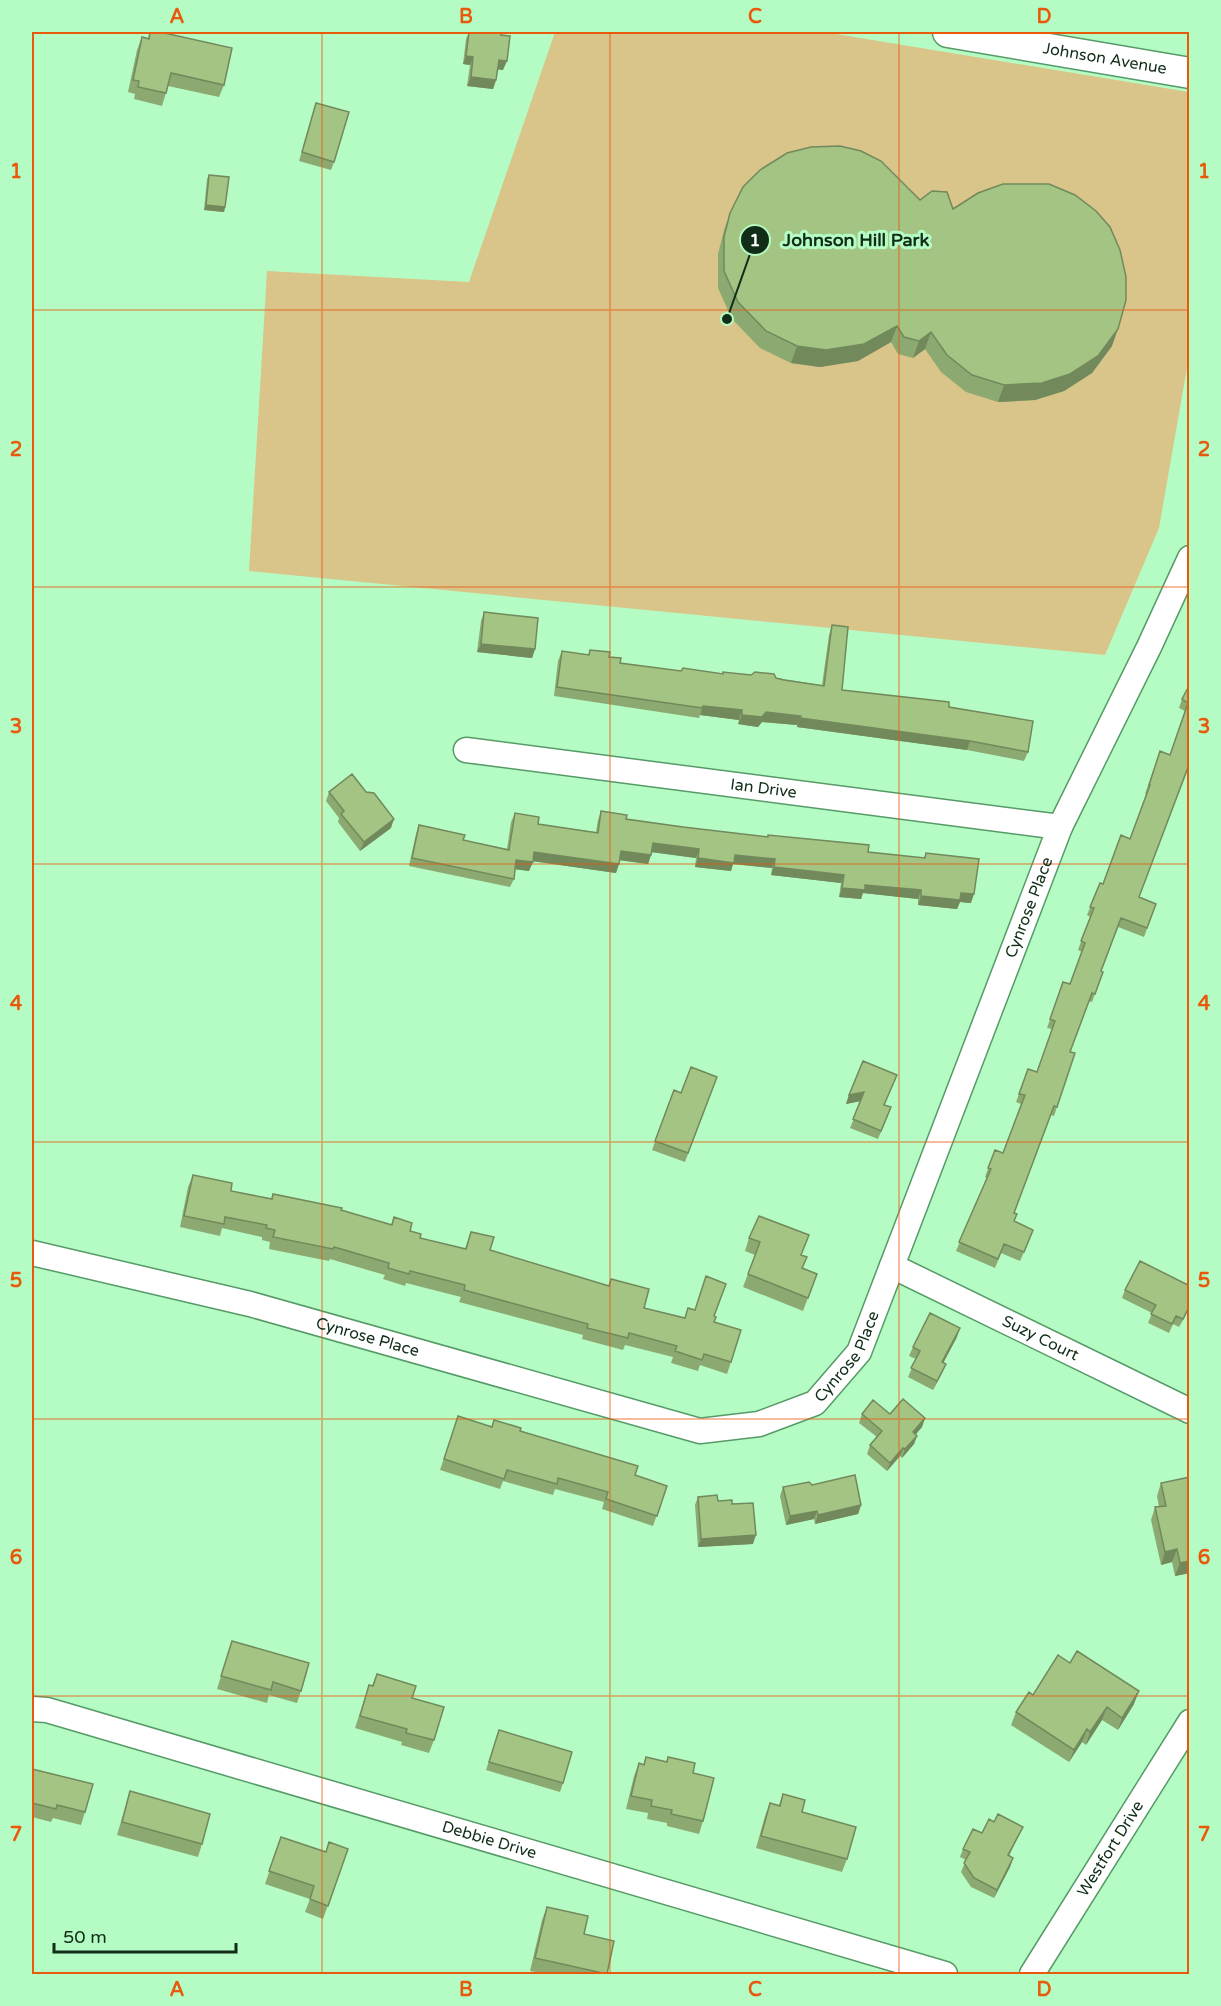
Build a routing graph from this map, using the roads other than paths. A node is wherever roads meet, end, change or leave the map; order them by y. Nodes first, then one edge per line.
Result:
1 (948, 32) edge
2 (1190, 73) edge
3 (1190, 558) edge
4 (466, 750) dead end
5 (1060, 826) junction
6 (32, 1253) edge
7 (892, 1266) junction
8 (1190, 1411) edge
9 (32, 1709) edge
10 (1190, 1722) edge
11 (945, 1974) edge
12 (1032, 1974) edge

1 - 2 street, Johnson Avenue
3 - 5 street, Cynrose Place
4 - 5 street, Ian Drive
5 - 7 street, Cynrose Place
6 - 7 street, Cynrose Place
7 - 8 street, Suzy Court
9 - 11 street, Debbie Drive
10 - 12 street, Westfort Drive

